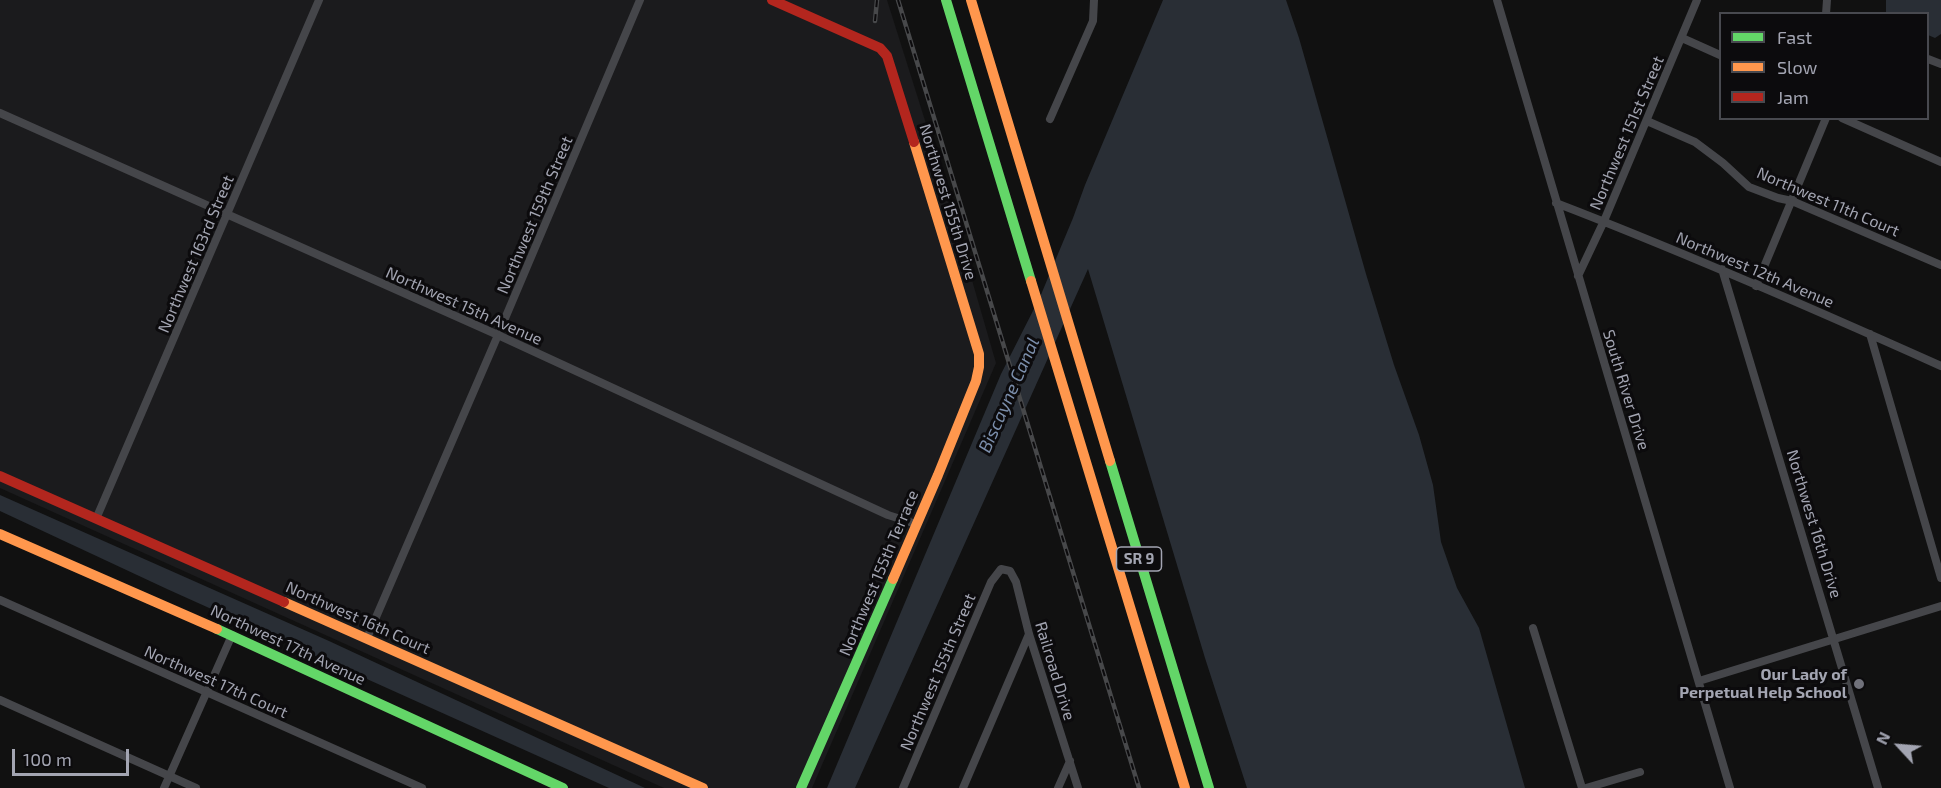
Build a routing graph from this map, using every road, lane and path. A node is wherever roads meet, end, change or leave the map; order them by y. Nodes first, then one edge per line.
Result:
1 (319, 0) edge
2 (640, 0) edge
3 (772, 0) edge
4 (946, 0) edge
5 (971, 0) edge
6 (1094, 0) edge
7 (1497, 0) edge
8 (1697, 0) edge
9 (1682, 38) junction
10 (1719, 55) edge
11 (0, 113) edge
12 (1050, 119) dead end
13 (1825, 120) edge
14 (1846, 120) edge
15 (1647, 121) junction
16 (1941, 162) edge
17 (1792, 201) junction
18 (1557, 203) junction
19 (228, 214) junction
20 (1604, 221) junction
21 (1941, 265) edge
22 (1722, 269) junction
23 (1578, 276) junction
24 (1756, 286) junction
25 (1870, 334) junction
26 (498, 335) junction
27 (1941, 366) edge
28 (979, 367) joint
29 (0, 476) edge
30 (96, 519) junction
31 (916, 524) junction
32 (0, 534) edge
33 (1001, 569) joint
34 (1941, 578) edge
35 (0, 600) edge
36 (1941, 606) edge
37 (1533, 628) dead end
38 (1029, 634) junction
39 (232, 635) junction
40 (367, 638) junction
41 (1834, 640) junction
42 (1699, 681) junction
43 (207, 693) junction
44 (0, 700) edge
45 (1070, 761) junction
46 (1640, 772) dead end
47 (169, 776) junction
48 (164, 788) edge
49 (196, 788) edge
50 (422, 788) edge
51 (563, 788) edge
52 (703, 788) edge
53 (801, 788) edge
54 (903, 788) edge
55 (963, 788) edge
56 (1058, 788) edge
57 (1078, 788) edge
58 (1185, 788) edge
59 (1209, 788) edge
60 (1584, 788) edge
61 (1730, 788) edge
62 (1878, 788) edge

1 - 19 street, Northwest 163rd Street
2 - 26 street, Northwest 159th Street
3 - 28 street, Northwest 155th Drive
4 - 58 street, SR 9
5 - 59 street, SR 9
6 - 12 street
7 - 18 street, South River Drive
8 - 9 street, Northwest 151st Street
9 - 10 street
9 - 15 street, Northwest 151st Street
11 - 19 street, Northwest 15th Avenue
13 - 17 street
14 - 16 street
15 - 17 street, Northwest 11th Court
15 - 20 street, Northwest 151st Street
17 - 21 street, Northwest 11th Court
17 - 24 street
18 - 20 street, Northwest 12th Avenue
18 - 23 street, South River Drive
19 - 26 street, Northwest 15th Avenue
19 - 30 street, Northwest 163rd Street
20 - 22 street, Northwest 12th Avenue
20 - 23 street, Northwest 151st Street
22 - 24 street, Northwest 12th Avenue
22 - 41 street, Northwest 16th Drive
23 - 42 street, South River Drive
24 - 25 street, Northwest 12th Avenue
25 - 27 street, Northwest 12th Avenue
25 - 34 street
26 - 31 street, Northwest 15th Avenue
26 - 40 street, Northwest 159th Street
28 - 31 street, Northwest 155th Terrace
29 - 30 street, Northwest 16th Court
30 - 40 street, Northwest 16th Court
31 - 53 street, Northwest 155th Terrace
32 - 39 street, Northwest 17th Avenue
33 - 38 street, Railroad Drive
33 - 54 street, Northwest 155th Street
35 - 43 street, Northwest 17th Court
36 - 41 street
37 - 60 street
38 - 45 street, Railroad Drive
38 - 55 street
39 - 43 street
39 - 51 street, Northwest 17th Avenue
40 - 52 street, Northwest 16th Court
41 - 42 street
41 - 62 street, Northwest 16th Drive
42 - 61 street, South River Drive
43 - 47 street
43 - 50 street, Northwest 17th Court
44 - 47 street
45 - 56 street
45 - 57 street, Railroad Drive
46 - 60 street
47 - 48 street
47 - 49 street

